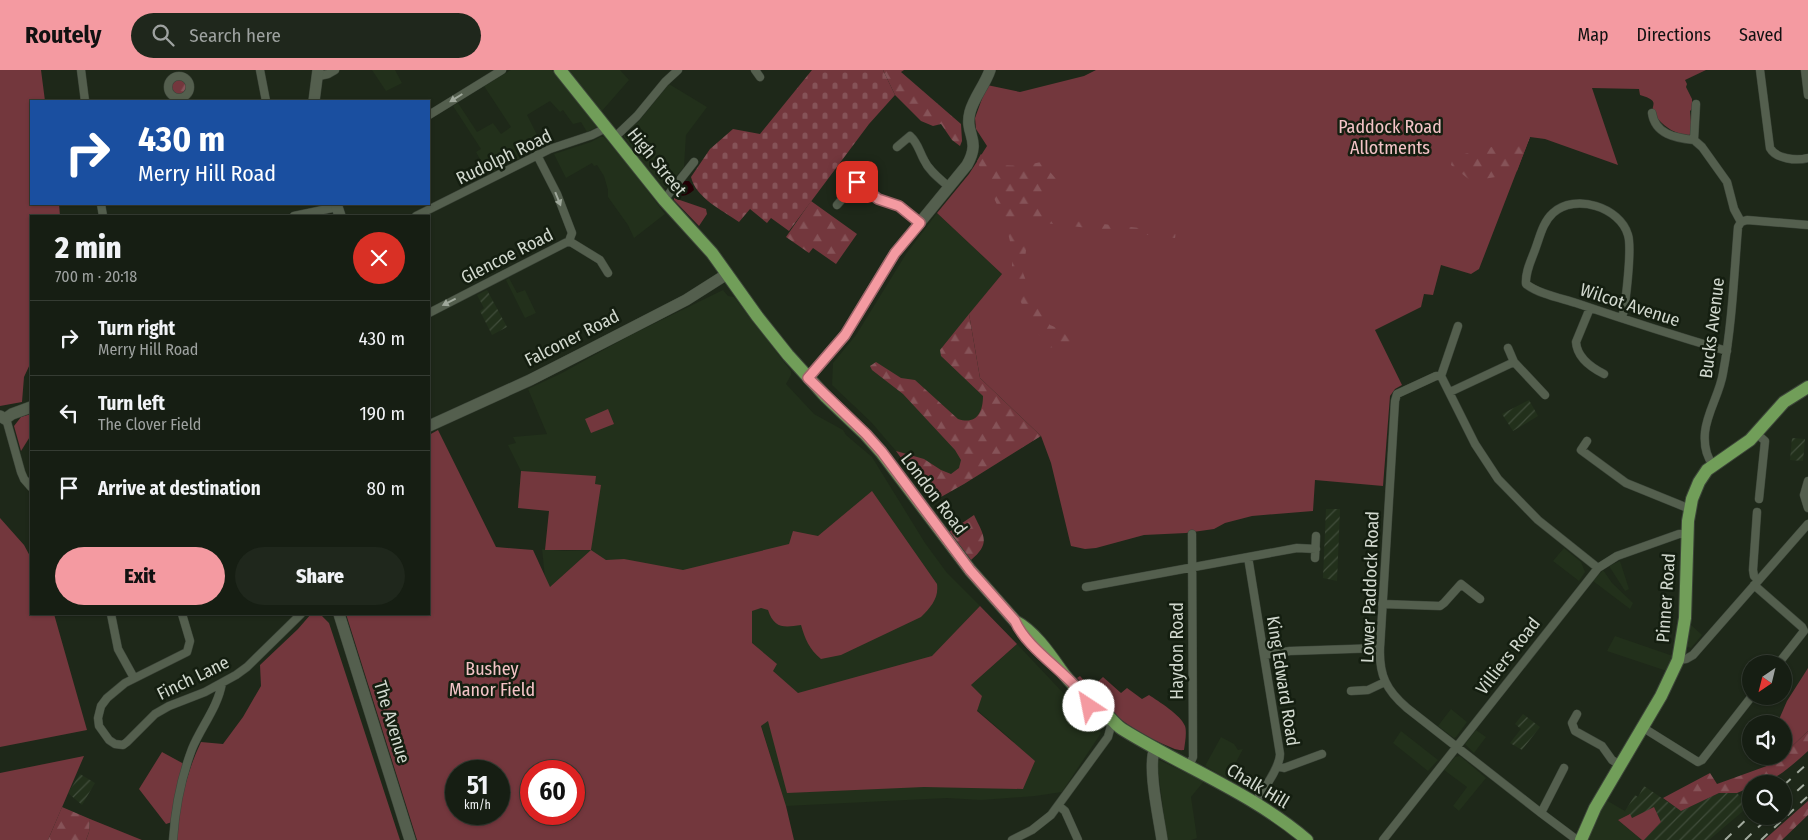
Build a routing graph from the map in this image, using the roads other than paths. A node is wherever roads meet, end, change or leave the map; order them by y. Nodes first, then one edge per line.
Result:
1 (81, 70) edge
2 (260, 70) edge
3 (335, 70) edge
4 (502, 70) edge
5 (560, 70) edge
6 (678, 70) edge
7 (755, 70) edge
8 (990, 70) edge
9 (1760, 70) edge
10 (1804, 70) edge
11 (318, 73) edge
12 (760, 77) dead end
13 (1808, 95) edge
14 (85, 100) edge
15 (266, 100) edge
16 (314, 100) edge
17 (1696, 104) dead end
18 (1652, 113) dead end
19 (430, 114) edge
20 (610, 133) junction
21 (1694, 140) junction
22 (897, 147) dead end
23 (538, 155) junction
24 (1808, 158) edge
25 (694, 162) dead end
26 (949, 187) junction
27 (664, 200) junction
28 (837, 206) dead end
29 (338, 209) edge
30 (300, 215) edge
31 (418, 215) edge
32 (1741, 222) junction
33 (920, 223) junction
34 (1808, 225) edge
35 (569, 241) junction
36 (608, 273) dead end
37 (728, 274) junction
38 (1590, 308) junction
39 (430, 312) edge
40 (1622, 318) junction
41 (1458, 326) dead end
42 (1508, 348) dead end
43 (1727, 351) junction
44 (1514, 362) junction
45 (1604, 374) dead end
46 (1441, 376) junction
47 (808, 378) junction
48 (1808, 387) edge
49 (1450, 392) junction
50 (1545, 395) dead end
51 (30, 407) edge
52 (2, 418) edge
53 (430, 426) edge
54 (1756, 433) junction
55 (1587, 441) dead end
56 (1713, 465) junction
57 (1808, 481) edge
58 (30, 486) edge
59 (1759, 499) dead end
60 (1808, 508) edge
61 (1690, 509) junction
62 (1757, 512) dead end
63 (1808, 524) edge
64 (1192, 534) dead end
65 (1687, 534) junction
66 (1316, 536) dead end
67 (1316, 549) junction
68 (1248, 557) junction
69 (1315, 558) dead end
70 (1192, 567) junction
71 (1598, 568) junction
72 (1756, 583) junction
73 (1086, 587) dead end
74 (1480, 599) dead end
75 (1382, 604) junction
76 (111, 615) edge
77 (182, 615) edge
78 (300, 615) edge
79 (339, 615) edge
80 (1380, 648) junction
81 (1785, 655) edge
82 (1264, 656) junction
83 (1678, 660) junction
84 (134, 678) junction
85 (1385, 682) junction
86 (222, 683) junction
87 (1351, 691) dead end
88 (1745, 705) edge
89 (1577, 714) dead end
90 (1112, 722) junction
91 (1642, 727) junction
92 (1456, 747) junction
93 (1154, 748) junction
94 (1322, 754) dead end
95 (1620, 765) junction
96 (1189, 766) junction
97 (1277, 766) junction
98 (1564, 768) dead end
99 (1255, 803) junction
100 (1059, 806) junction
101 (1541, 814) junction
102 (173, 840) edge
103 (410, 840) edge
104 (1012, 840) edge
105 (1078, 840) edge
106 (1162, 840) edge
107 (1307, 840) edge
108 (1382, 840) edge
109 (1577, 840) edge
110 (1582, 840) edge

1 - 14 street
2 - 15 street
3 - 11 street
4 -> 19 street
5 - 20 main road, High Street
6 - 20 street
7 - 12 street
8 - 26 street
9 - 24 street
10 - 13 street
11 - 16 street
17 - 21 street
18 - 21 street
20 - 23 street, Rudolph Road
20 - 27 main road, High Street
21 - 32 street
22 - 26 street
23 - 31 street, Rudolph Road
23 -> 35 street, Glencoe Road
25 - 27 street
26 - 33 street
27 - 37 main road, High Street
28 - 33 street
29 - 30 street
32 - 34 street
32 - 43 street, Bucks Avenue
33 - 47 street
35 - 36 street
35 -> 39 street, Glencoe Road
37 - 47 main road, London Road
37 - 53 street, Falconer Road
38 - 40 street, Wilcot Avenue
38 - 40 street, Wilcot Avenue
38 - 45 street
40 - 43 street, Wilcot Avenue
41 - 46 street
42 - 44 street
43 - 56 street, Bucks Avenue
44 - 49 street
44 - 50 street
46 - 49 street
46 - 75 street, Lower Paddock Road
47 - 90 main road, London Road
48 - 54 main road, Pinner Road
49 - 71 street
51 - 52 street
52 - 58 street
54 - 56 main road, Pinner Road
54 - 59 street
55 - 61 street
56 - 61 main road, Pinner Road
57 - 60 street
61 - 65 main road, Pinner Road
62 - 72 street
63 - 72 street
64 - 70 street, Haydon Road
65 - 71 street, Villiers Road
65 - 83 main road, Pinner Road
66 - 67 street
67 - 68 street
67 - 69 street
68 - 70 street
68 - 82 street, King Edward Road
70 - 73 street
70 - 96 street, Haydon Road
71 - 92 street, Villiers Road
72 - 81 street
72 - 83 street
74 - 75 street
75 - 80 street, Lower Paddock Road
76 - 84 street
77 - 84 street
78 - 86 street, Finch Lane
79 - 103 street, The Avenue
80 - 82 street
80 - 85 street, Lower Paddock Road
82 - 97 street, King Edward Road
83 - 91 main road, Pinner Road
84 - 86 street, Finch Lane
85 - 87 street
85 - 92 street, Lower Paddock Road
86 - 102 street
88 - 91 street
89 - 95 street
90 - 93 main road, London Road
90 - 100 street
91 - 95 main road, Pinner Road
92 - 101 street, Lower Paddock Road
92 - 108 street, Villiers Road
93 - 96 main road, London Road
93 - 106 street
94 - 97 street
95 - 110 main road, Pinner Road
96 - 99 main road, Chalk Hill
97 - 99 street, King Edward Road
98 - 101 street
99 - 107 main road, Chalk Hill
100 - 104 street
100 - 105 street
101 - 109 street, Lower Paddock Road

